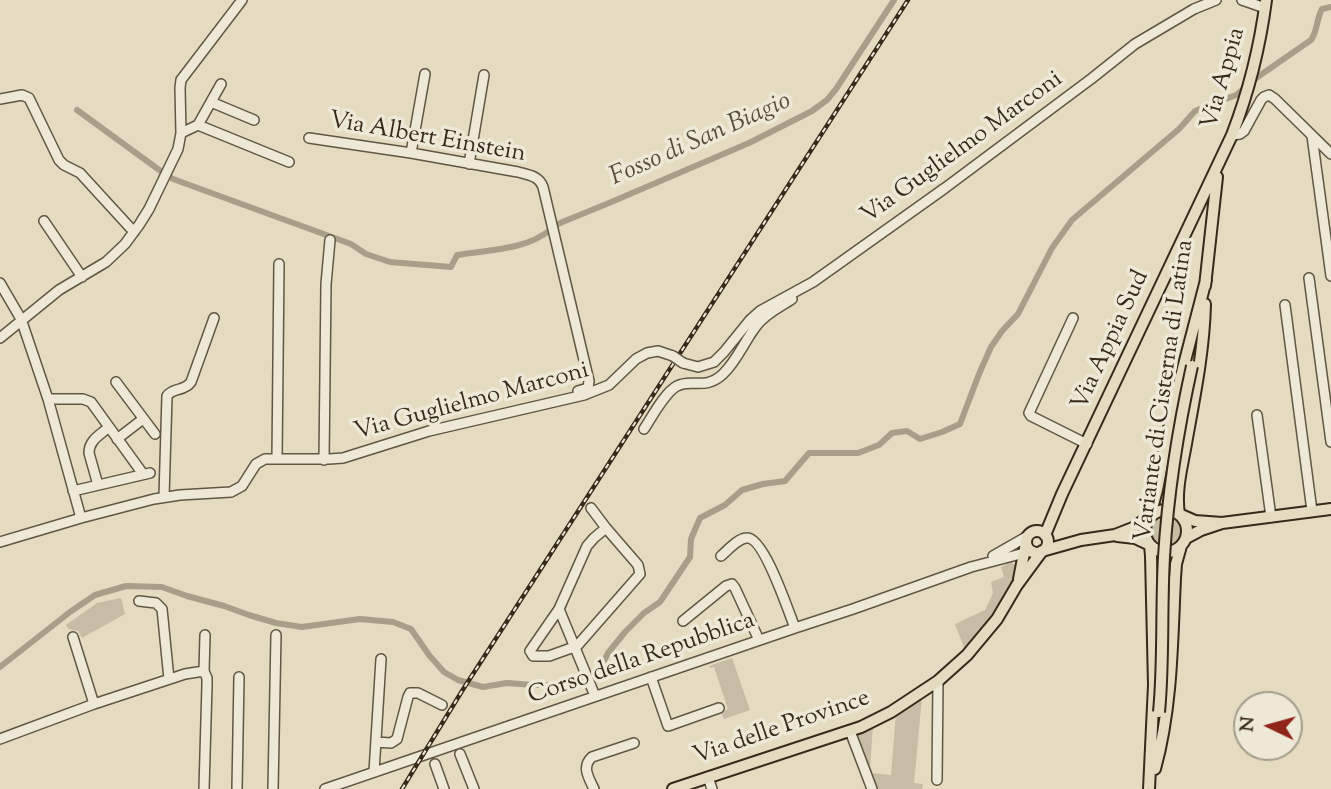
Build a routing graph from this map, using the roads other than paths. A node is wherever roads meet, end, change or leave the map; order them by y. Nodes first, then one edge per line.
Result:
1 (242, 0) edge
2 (1216, 0) edge
3 (1242, 0) edge
4 (1265, 4) edge
5 (425, 74) dead end
6 (484, 75) dead end
7 (221, 84) dead end
8 (0, 99) edge
9 (211, 102) junction
10 (254, 120) dead end
11 (198, 125) junction
12 (181, 133) junction
13 (1232, 135) junction
14 (1312, 135) junction
15 (309, 138) dead end
16 (411, 153) junction
17 (1331, 154) edge
18 (289, 162) dead end
19 (469, 164) junction
20 (1218, 167) junction
21 (44, 221) dead end
22 (134, 232) junction
23 (330, 240) dead end
24 (279, 264) dead end
25 (1331, 276) edge
26 (82, 277) junction
27 (1309, 278) dead end
28 (1206, 280) junction
29 (0, 283) edge
30 (799, 289) junction
31 (1285, 305) dead end
32 (214, 318) dead end
33 (1073, 318) dead end
34 (21, 319) junction
35 (0, 338) edge
36 (1327, 376) edge
37 (116, 382) dead end
38 (48, 399) junction
39 (556, 403) junction
40 (1256, 415) dead end
41 (143, 419) junction
42 (109, 427) junction
43 (644, 429) dead end
44 (155, 434) dead end
45 (117, 439) junction
46 (1331, 442) edge
47 (1087, 444) junction
48 (277, 459) junction
49 (324, 460) junction
50 (98, 485) junction
51 (73, 491) junction
52 (1062, 494) junction
53 (164, 497) junction
54 (591, 508) dead end
55 (1331, 509) edge
56 (1312, 511) junction
57 (1179, 514) junction
58 (1150, 516) junction
59 (1271, 517) junction
60 (80, 518) junction
61 (1222, 523) junction
62 (606, 528) junction
63 (1115, 535) junction
64 (1046, 537) junction
65 (1081, 540) junction
66 (0, 541) edge
67 (1184, 542) junction
68 (1031, 544) junction
69 (1150, 545) junction
70 (721, 556) dead end
71 (1003, 558) junction
72 (971, 567) junction
73 (1022, 567) junction
74 (1017, 585) junction
75 (139, 601) dead end
76 (559, 610) junction
77 (682, 621) dead end
78 (795, 628) junction
79 (205, 635) dead end
80 (276, 635) dead end
81 (73, 637) dead end
82 (759, 640) junction
83 (575, 648) junction
84 (381, 659) dead end
85 (204, 671) junction
86 (239, 677) dead end
87 (651, 677) junction
88 (169, 679) junction
89 (938, 681) junction
90 (595, 696) junction
91 (94, 704) junction
92 (442, 705) dead end
93 (719, 708) dead end
94 (850, 731) junction
95 (0, 739) edge
96 (376, 741) junction
97 (634, 743) dead end
98 (460, 754) dead end
99 (435, 764) dead end
100 (374, 772) junction
101 (708, 777) junction
102 (937, 780) dead end
103 (204, 789) edge
104 (237, 789) edge
105 (273, 789) edge
106 (325, 789) edge
107 (444, 789) edge
108 (474, 789) edge
109 (594, 789) edge
110 (673, 789) edge
111 (712, 789) edge
112 (872, 789) edge
113 (1149, 789) edge

1 - 12 street
2 - 30 street, Via Guglielmo Marconi
3 - 4 street
4 - 13 main road, Via Appia
5 - 16 street
6 - 19 street
7 - 9 street
8 - 22 street
9 - 10 street
9 - 11 street
11 - 12 street
11 - 18 street
12 - 22 street
13 - 14 street
13 - 20 main road, Via Appia
14 - 17 street
14 - 25 street
15 - 16 street, Via Albert Einstein
16 - 19 street, Via Albert Einstein
19 - 39 street, Via Albert Einstein
20 - 28 main road, Variante di Cisterna di Latina
20 - 47 main road, Via Appia Sud
21 - 26 street
22 - 26 street
23 - 49 street
24 - 48 street
26 - 34 street
27 - 36 street
28 - 57 main road
28 - 58 main road
28 - 113 main road, Variante di Cisterna di Latina, bridge
29 - 34 street
30 - 39 street, Via Guglielmo Marconi, bridge
30 - 43 street
31 - 56 street
32 - 53 street
33 - 47 street
34 - 35 street
34 - 38 street
36 - 46 street
37 - 41 street
38 - 42 street
38 - 51 street
39 - 49 street, Via Guglielmo Marconi
40 - 59 street
41 - 44 street
41 - 45 street
42 - 45 street
42 - 50 street
45 - 50 street
47 - 52 main road, Via Appia Sud
48 - 49 street, Via Guglielmo Marconi
48 - 53 street
50 - 51 street
51 - 60 street
52 - 64 main road, Via Appia Sud
52 - 68 main road, Via Appia Sud
53 - 60 street
54 - 62 street
55 - 56 main road
56 - 59 main road
57 - 58 main road
57 - 61 main road
57 - 67 main road
58 - 63 main road
58 - 69 main road
59 - 61 main road
60 - 66 street
61 - 67 main road
62 - 76 street
62 - 83 street
63 - 65 main road
63 - 69 main road
64 - 65 main road
64 - 68 main road
65 - 68 main road
67 - 69 main road
67 - 113 main road
68 - 71 street, Corso della Repubblica
68 - 72 street, Corso della Repubblica
68 - 73 main road, Via delle Province
68 - 74 main road, Via delle Province
69 - 113 main road
70 - 78 street
71 - 72 street, Corso della Repubblica
71 - 73 street
72 - 78 street, Corso della Repubblica
73 - 74 main road, Via delle Province
74 - 89 main road, Via delle Province
75 - 88 street
76 - 83 street
76 - 83 street
77 - 82 street
78 - 82 street, Corso della Repubblica
79 - 85 street
80 - 105 street
81 - 91 street
82 - 87 street, Corso della Repubblica
83 - 90 street
84 - 96 street
85 - 88 street
85 - 103 street
86 - 104 street
87 - 90 street, Corso della Repubblica
87 - 93 street
88 - 91 street
89 - 94 main road, Via delle Province
89 - 102 street
90 - 100 street, Corso della Repubblica
91 - 95 street
92 - 96 street
94 - 101 main road, Via delle Province
94 - 112 street
96 - 100 street
97 - 109 street
98 - 108 street
99 - 107 street
100 - 106 street, Corso della Repubblica
101 - 110 main road, Via delle Province
101 - 111 street

